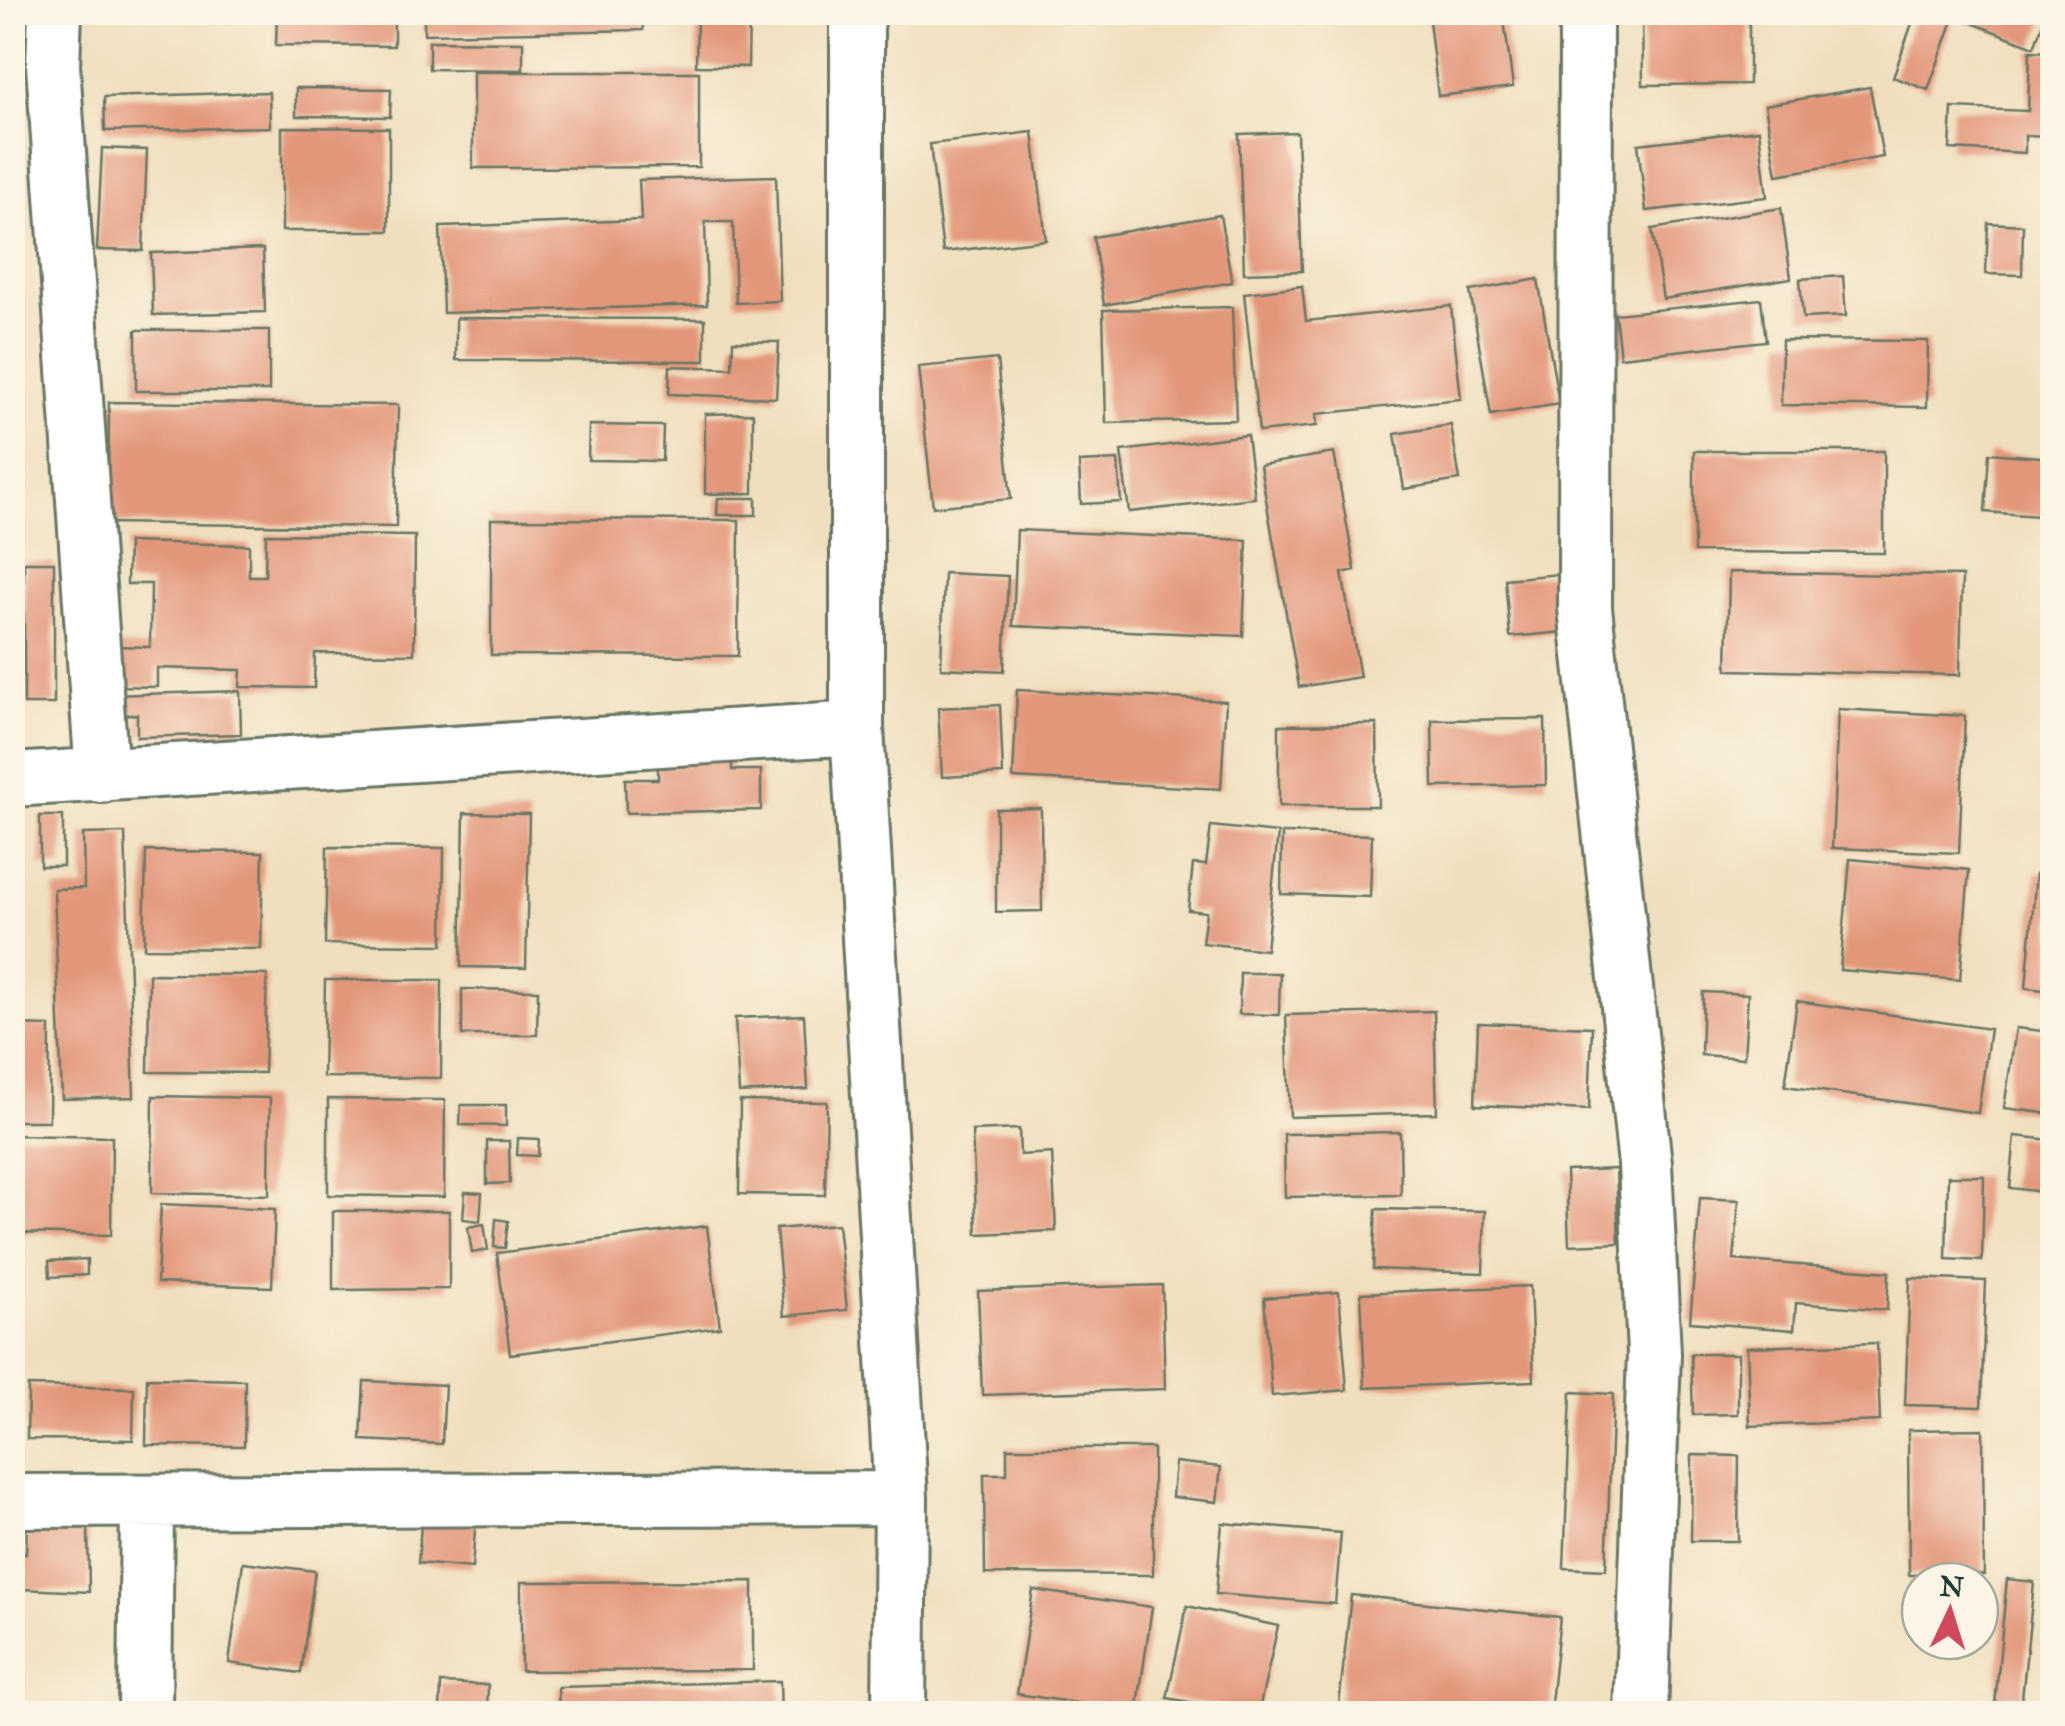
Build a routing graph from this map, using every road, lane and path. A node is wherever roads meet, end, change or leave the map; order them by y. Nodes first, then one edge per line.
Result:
1 (55, 12) edge
2 (857, 12) edge
3 (1586, 12) edge
4 (33, 67) edge
5 (857, 728) junction
6 (102, 776) junction
7 (12, 780) edge
8 (901, 1498) junction
9 (12, 1501) edge
10 (147, 1501) junction
11 (145, 1714) edge
12 (899, 1714) edge
13 (1641, 1714) edge

1 - 4 street
2 - 5 street
3 - 13 street
4 - 6 street
5 - 6 street
5 - 8 street
6 - 7 street
8 - 10 street
8 - 12 street
9 - 10 street
10 - 11 street

